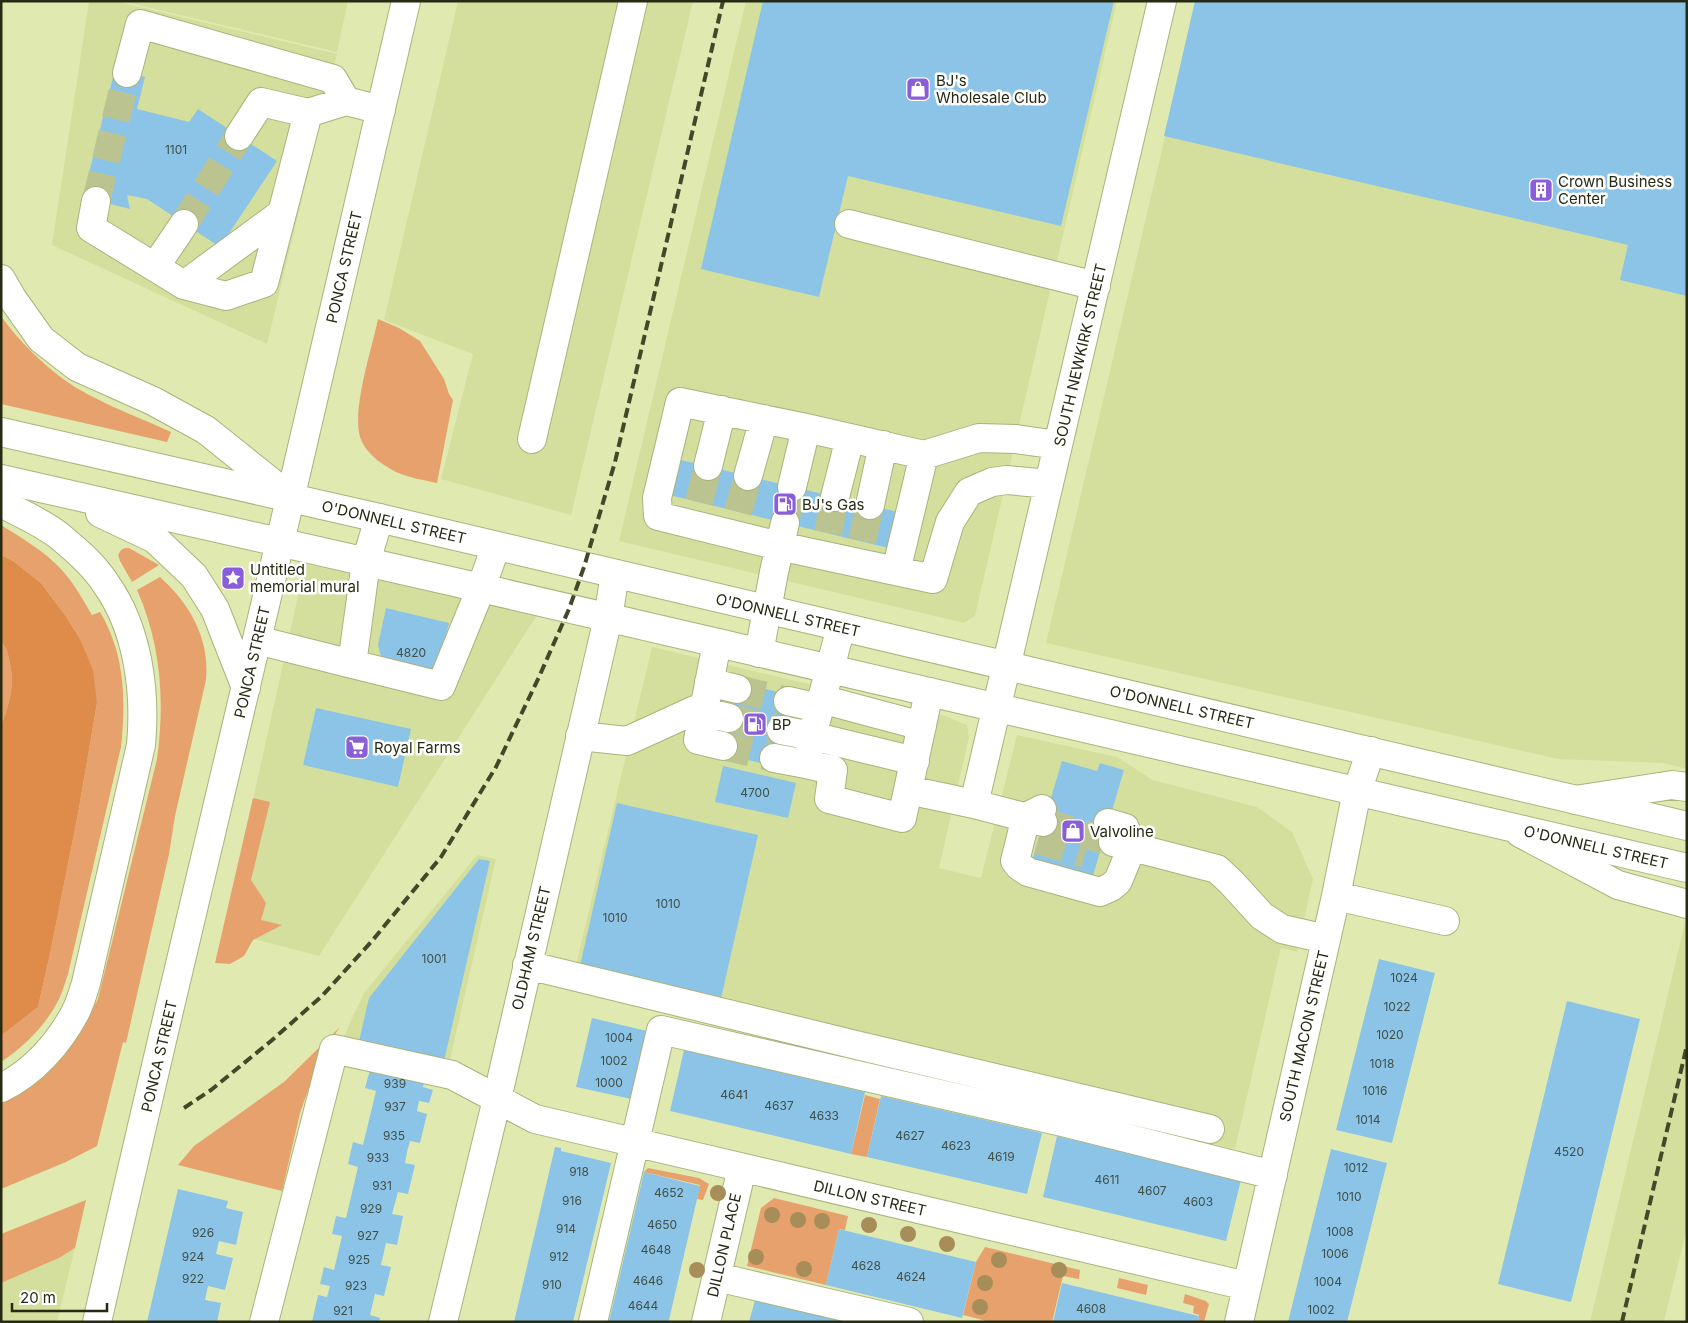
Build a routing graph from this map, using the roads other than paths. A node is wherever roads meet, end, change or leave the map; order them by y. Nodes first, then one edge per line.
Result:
1 (406, 1) edge
2 (634, 1) edge
3 (1162, 1) edge
4 (127, 73) tunnel mouth
5 (346, 101) junction
6 (380, 110) junction
7 (308, 114) junction
8 (239, 136) tunnel mouth
9 (96, 201) tunnel mouth
10 (282, 213) junction
11 (184, 224) tunnel mouth
12 (849, 224) dead end
13 (155, 267) junction
14 (1, 279) edge
15 (184, 285) junction
16 (1096, 286) junction
17 (722, 410) junction
18 (764, 419) junction
19 (806, 428) junction
20 (1, 432) edge
21 (850, 438) junction
22 (532, 439) dead end
23 (1058, 445) junction
24 (883, 446) junction
25 (924, 455) junction
26 (708, 466) tunnel mouth
27 (748, 476) tunnel mouth
28 (1, 479) edge
29 (1049, 484) junction
30 (792, 486) tunnel mouth
31 (56, 491) junction
32 (835, 497) tunnel mouth
33 (290, 498) junction
34 (1, 503) edge
35 (870, 505) tunnel mouth
36 (379, 518) junction
37 (782, 534) junction
38 (280, 542) junction
39 (496, 546) junction
40 (366, 562) junction
41 (896, 571) junction
42 (615, 574) junction
43 (481, 588) junction
44 (766, 610) junction
45 (608, 618) junction
46 (841, 627) junction
47 (257, 640) junction
48 (717, 643) junction
49 (759, 652) junction
50 (352, 664) junction
51 (1005, 666) junction
52 (829, 669) junction
53 (709, 682) junction
54 (246, 688) junction
55 (737, 689) tunnel mouth
56 (928, 692) junction
57 (788, 701) tunnel mouth
58 (820, 704) junction
59 (997, 708) junction
60 (716, 715) junction
61 (922, 726) junction
62 (781, 730) tunnel mouth
63 (580, 736) junction
64 (812, 736) junction
65 (723, 746) tunnel mouth
66 (1371, 752) junction
67 (774, 758) tunnel mouth
68 (915, 761) junction
69 (806, 764) junction
70 (1687, 787) edge
71 (908, 790) junction
72 (1357, 791) junction
73 (1575, 800) junction
74 (974, 804) junction
75 (1505, 826) junction
76 (1687, 826) edge
77 (1104, 840) tunnel mouth
78 (1132, 847) junction
79 (1687, 868) edge
80 (1336, 896) junction
81 (1687, 904) edge
82 (1445, 921) dead end
83 (1326, 939) junction
84 (527, 965) junction
85 (1, 1088) edge
86 (497, 1099) junction
87 (1210, 1130) dead end
88 (636, 1142) junction
89 (742, 1168) junction
90 (1273, 1175) junction
91 (717, 1277) junction
92 (1247, 1286) junction
93 (97, 1322) edge
94 (264, 1322) edge
95 (443, 1322) edge
96 (593, 1322) edge
97 (706, 1322) edge
98 (909, 1322) edge
99 (1239, 1322) edge

1 - 6 main road, PONCA STREET
2 - 22 main road
3 - 16 main road, SOUTH NEWKIRK STREET
4 - 5 main road
5 - 6 main road
5 - 7 main road
6 - 33 main road, PONCA STREET
7 - 8 main road
7 - 10 main road
9 - 13 main road
10 - 15 main road
10 - 15 main road
11 - 13 main road
12 - 16 main road
13 - 15 main road
14 - 33 main road
16 - 23 main road, SOUTH NEWKIRK STREET
17 - 18 main road
17 - 26 main road
17 - 37 main road
18 - 19 main road
18 - 27 main road
19 - 21 main road
19 - 30 main road
20 - 33 main road, O'DONNELL STREET
21 - 24 main road
21 - 32 main road
23 - 25 main road
23 - 29 main road, SOUTH NEWKIRK STREET
24 - 25 main road
24 - 35 main road
25 - 41 main road
28 - 31 main road, O'DONNELL STREET
29 - 41 main road
29 - 51 main road, SOUTH NEWKIRK STREET
31 - 38 main road, O'DONNELL STREET
31 - 54 main road
33 - 36 main road, O'DONNELL STREET
33 - 38 main road, PONCA STREET
34 - 85 main road
36 - 39 main road, O'DONNELL STREET
36 - 40 main road
37 - 41 main road
37 - 44 main road
38 - 40 main road, O'DONNELL STREET
38 - 47 main road, PONCA STREET
39 - 42 main road, O'DONNELL STREET
39 - 43 main road
40 - 43 main road, O'DONNELL STREET
40 - 50 main road
42 - 44 main road, O'DONNELL STREET
42 - 45 main road, OLDHAM STREET
43 - 45 main road, O'DONNELL STREET
43 - 50 main road
44 - 46 main road, O'DONNELL STREET
44 - 49 main road
45 - 48 main road, O'DONNELL STREET
45 - 63 main road, OLDHAM STREET
46 - 51 main road, O'DONNELL STREET
46 - 52 main road
47 - 50 main road
47 - 54 main road, PONCA STREET
48 - 49 main road, O'DONNELL STREET
48 - 53 main road
49 - 52 main road, O'DONNELL STREET
51 - 59 main road, SOUTH NEWKIRK STREET
51 - 66 main road, O'DONNELL STREET
52 - 56 main road, O'DONNELL STREET
52 - 58 main road
53 - 55 main road
53 - 60 main road
54 - 93 main road, PONCA STREET, bridge
56 - 59 main road, O'DONNELL STREET
56 - 61 main road
57 - 58 main road
58 - 61 main road
58 - 64 main road
59 - 72 main road, O'DONNELL STREET
59 - 74 main road, SOUTH NEWKIRK STREET
60 - 63 main road
60 - 65 main road
61 - 68 main road
62 - 64 main road
63 - 84 main road, OLDHAM STREET
64 - 68 main road
64 - 69 main road
66 - 72 main road, SOUTH MACON STREET
66 - 73 main road, O'DONNELL STREET
67 - 69 main road
68 - 71 main road
69 - 71 main road
70 - 73 main road, O'DONNELL STREET
71 - 74 main road
72 - 75 main road, O'DONNELL STREET
72 - 80 main road, SOUTH MACON STREET
73 - 76 main road, O'DONNELL STREET
74 - 78 main road
75 - 79 main road, O'DONNELL STREET
75 - 81 main road, O'DONNELL STREET
77 - 78 main road
78 - 83 main road
80 - 82 main road
80 - 83 main road, SOUTH MACON STREET
83 - 90 main road, SOUTH MACON STREET
84 - 86 main road, OLDHAM STREET
84 - 87 main road
86 - 88 main road, DILLON STREET
86 - 94 main road, DILLON STREET
86 - 95 main road, OLDHAM STREET
88 - 89 main road, DILLON STREET
88 - 90 main road
88 - 96 main road
89 - 91 main road, DILLON PLACE
89 - 92 main road, DILLON STREET
90 - 92 main road, SOUTH MACON STREET
91 - 97 main road, DILLON PLACE
91 - 98 main road
92 - 99 main road, SOUTH MACON STREET

